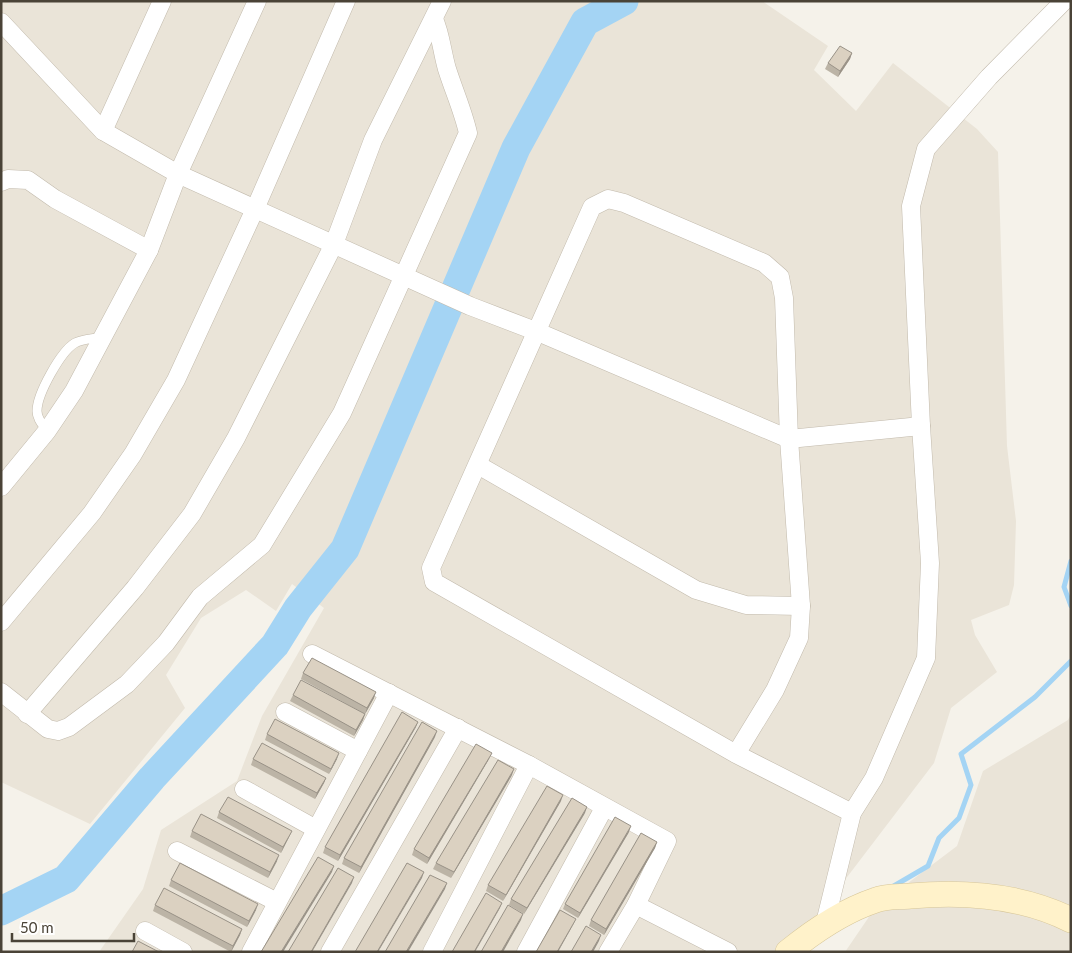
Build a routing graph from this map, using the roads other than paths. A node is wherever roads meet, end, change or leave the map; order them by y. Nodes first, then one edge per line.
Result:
1 (162, 1) edge
2 (257, 1) edge
3 (346, 1) edge
4 (442, 1) edge
5 (1064, 1) edge
6 (434, 19) junction
7 (1, 22) edge
8 (103, 130) junction
9 (178, 174) junction
10 (1, 182) edge
11 (255, 208) junction
12 (334, 244) junction
13 (149, 250) junction
14 (404, 276) junction
15 (538, 332) junction
16 (102, 337) junction
17 (921, 426) junction
18 (47, 431) junction
19 (789, 439) junction
20 (478, 466) junction
21 (1, 487) edge
22 (801, 606) junction
23 (1, 622) edge
24 (312, 654) dead end
25 (1, 692) edge
26 (389, 693) junction
27 (285, 712) dead end
28 (27, 714) junction
29 (458, 728) junction
30 (358, 750) junction
31 (736, 754) junction
32 (529, 765) junction
33 (244, 789) dead end
34 (604, 808) junction
35 (852, 813) junction
36 (316, 830) junction
37 (177, 851) dead end
38 (277, 902) junction
39 (636, 905) junction
40 (1071, 920) edge
41 (825, 923) junction
42 (144, 931) dead end
43 (183, 952) edge
44 (251, 952) edge
45 (330, 952) edge
46 (432, 952) edge
47 (526, 952) edge
48 (608, 952) edge
49 (728, 952) edge
50 (788, 952) edge

1 - 8 street
2 - 9 street
3 - 11 street
4 - 6 street
5 - 17 street
6 - 12 street
6 - 14 street
7 - 8 street
8 - 9 street
9 - 11 street
9 - 13 street
10 - 13 street
11 - 12 street
11 - 23 street
12 - 14 street
12 - 28 street
13 - 16 street
14 - 15 street
14 - 28 street
15 - 19 street
15 - 19 street
15 - 20 street
16 - 18 street
16 - 18 lane
17 - 19 street
17 - 35 street
18 - 21 street
19 - 22 street
20 - 22 street
20 - 31 street
22 - 31 street
24 - 26 street
25 - 28 street
26 - 29 street
26 - 30 street
27 - 30 street
29 - 32 street
29 - 45 street
30 - 36 street
31 - 35 street
32 - 34 street
32 - 46 street
33 - 36 street
34 - 39 street
34 - 47 street
35 - 41 street
36 - 38 street
37 - 38 street
38 - 44 street
39 - 48 street
39 - 49 street
40 - 41 main road
41 - 50 main road
42 - 43 street

